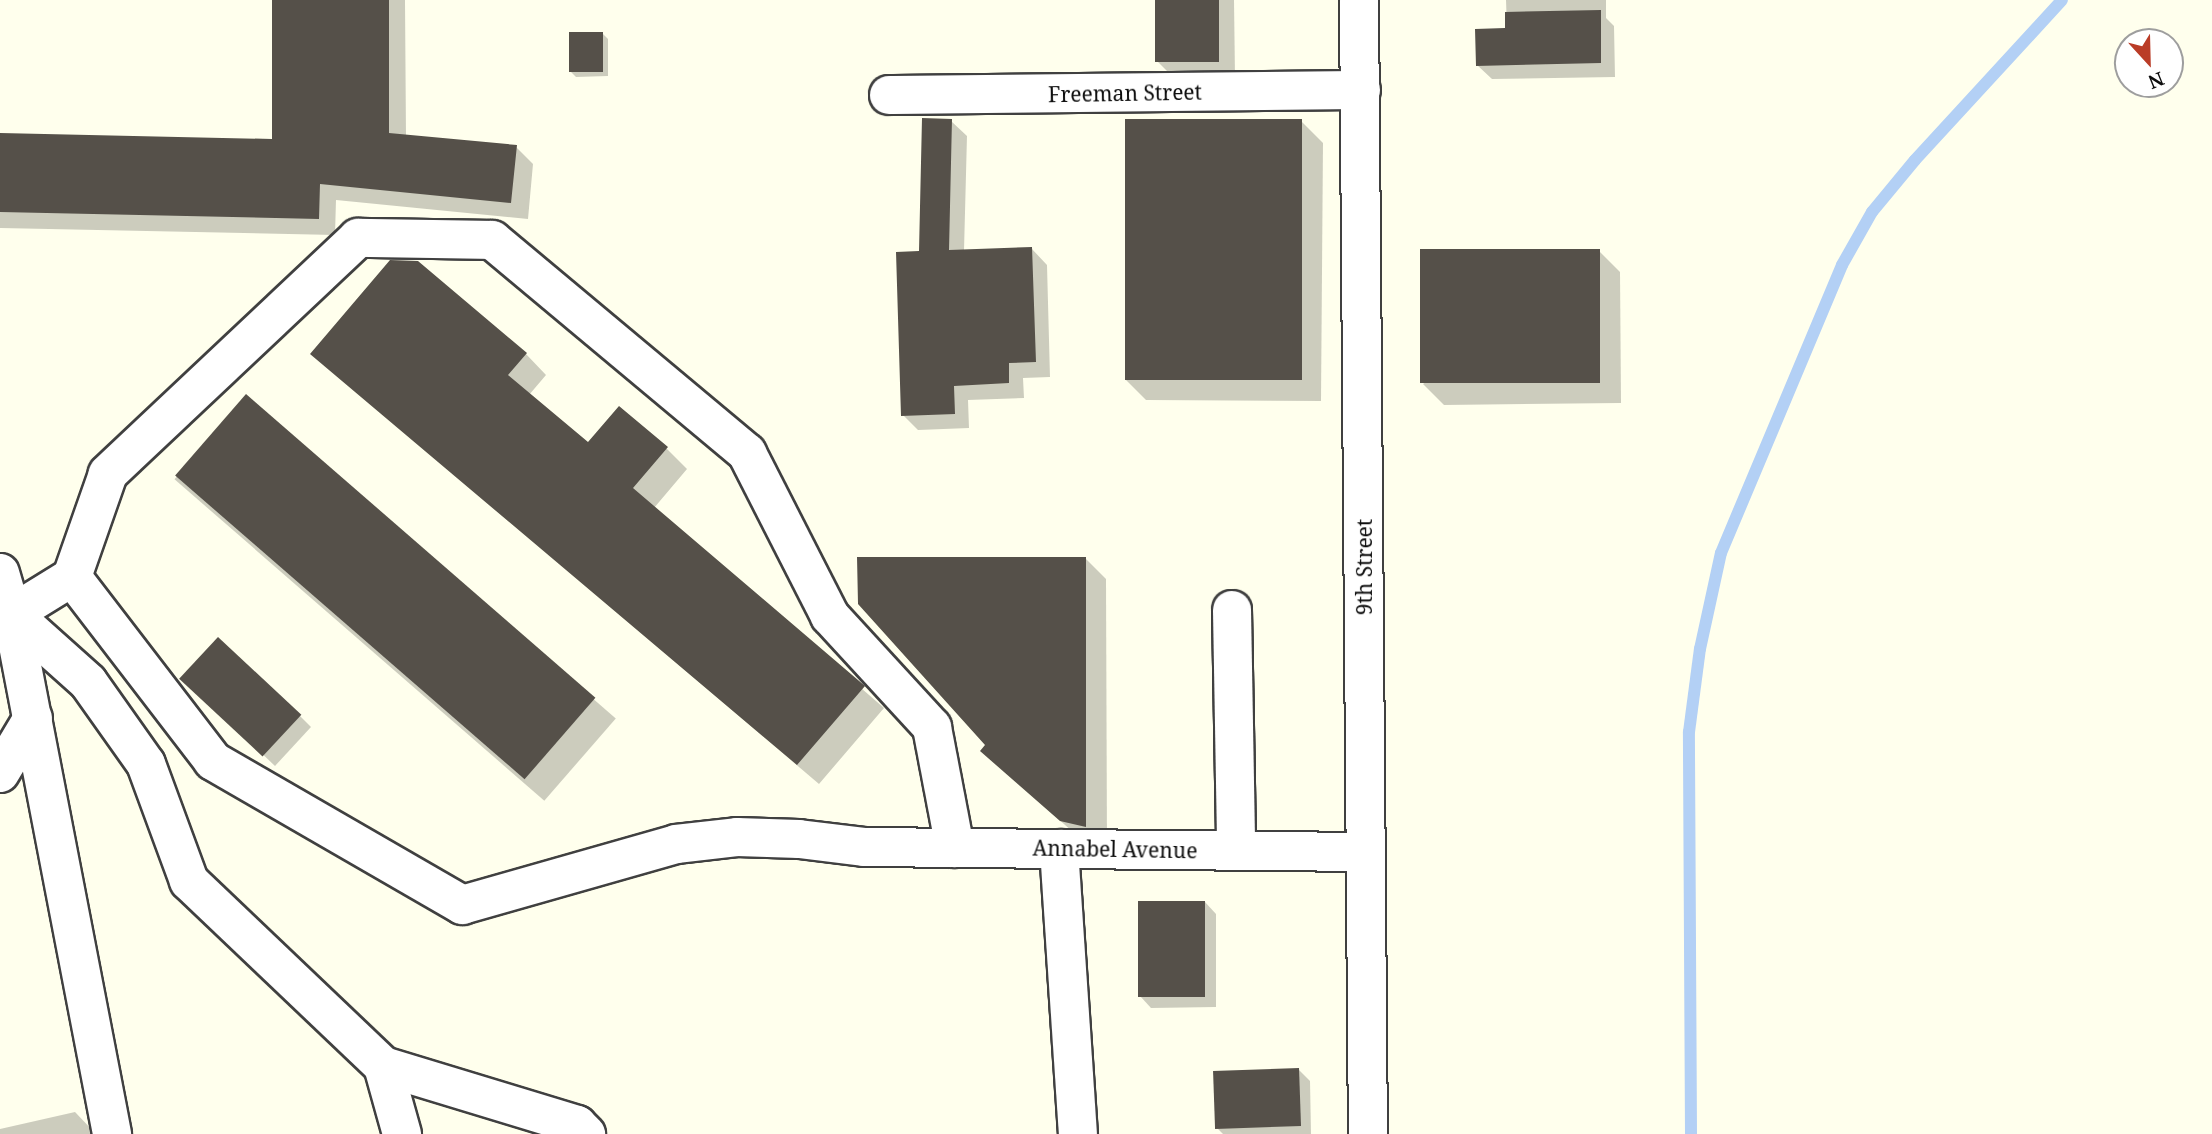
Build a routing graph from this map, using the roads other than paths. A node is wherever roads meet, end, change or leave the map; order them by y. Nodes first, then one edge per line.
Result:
1 (1359, 0) edge
2 (1361, 90) junction
3 (889, 95) dead end
4 (0, 573) edge
5 (72, 577) junction
6 (1232, 610) dead end
7 (6, 622) edge
8 (33, 718) junction
9 (0, 773) edge
10 (955, 848) junction
11 (1059, 849) junction
12 (1236, 850) junction
13 (1366, 852) junction
14 (383, 1066) junction
15 (112, 1134) edge
16 (402, 1134) edge
17 (586, 1134) edge
18 (1078, 1134) edge
19 (1368, 1134) edge

1 - 2 street, 9th Street
2 - 3 street, Freeman Street
2 - 13 street, 9th Street
4 - 7 street
5 - 7 street
5 - 10 street, Annabel Avenue
5 - 10 street
6 - 12 street
7 - 8 street
7 - 14 street
8 - 9 street
8 - 15 street
10 - 11 street, Annabel Avenue
11 - 12 street, Annabel Avenue
11 - 18 street
12 - 13 street, Annabel Avenue
13 - 19 street, 9th Street
14 - 16 street
14 - 17 street

